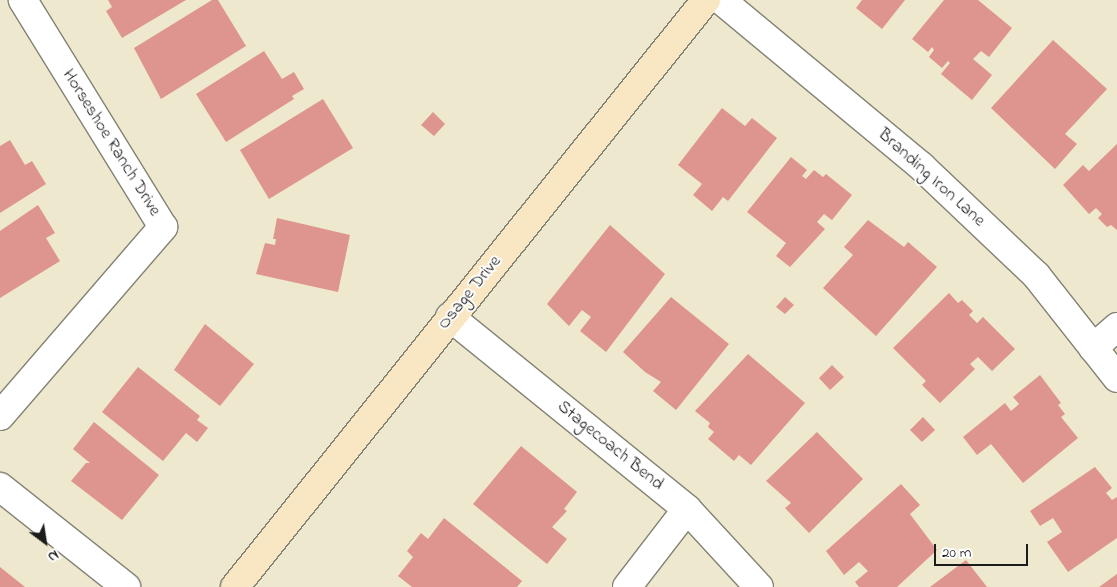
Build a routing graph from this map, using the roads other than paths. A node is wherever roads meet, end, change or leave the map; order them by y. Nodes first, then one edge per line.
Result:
1 (23, 0) edge
2 (706, 0) edge
3 (721, 0) edge
4 (450, 317) junction
5 (1117, 327) edge
6 (1093, 348) junction
7 (1117, 378) edge
8 (0, 416) edge
9 (0, 487) edge
10 (687, 509) junction
11 (126, 587) edge
12 (235, 587) edge
13 (627, 587) edge
14 (759, 587) edge

1 - 8 street, Horseshoe Ranch Drive
2 - 4 street, Osage Drive
3 - 6 street, Branding Iron Lane
4 - 10 street, Stagecoach Bend
4 - 12 street, Osage Drive
5 - 6 street
6 - 7 street, Branding Iron Lane
9 - 11 street
10 - 13 street
10 - 14 street, Stagecoach Bend

